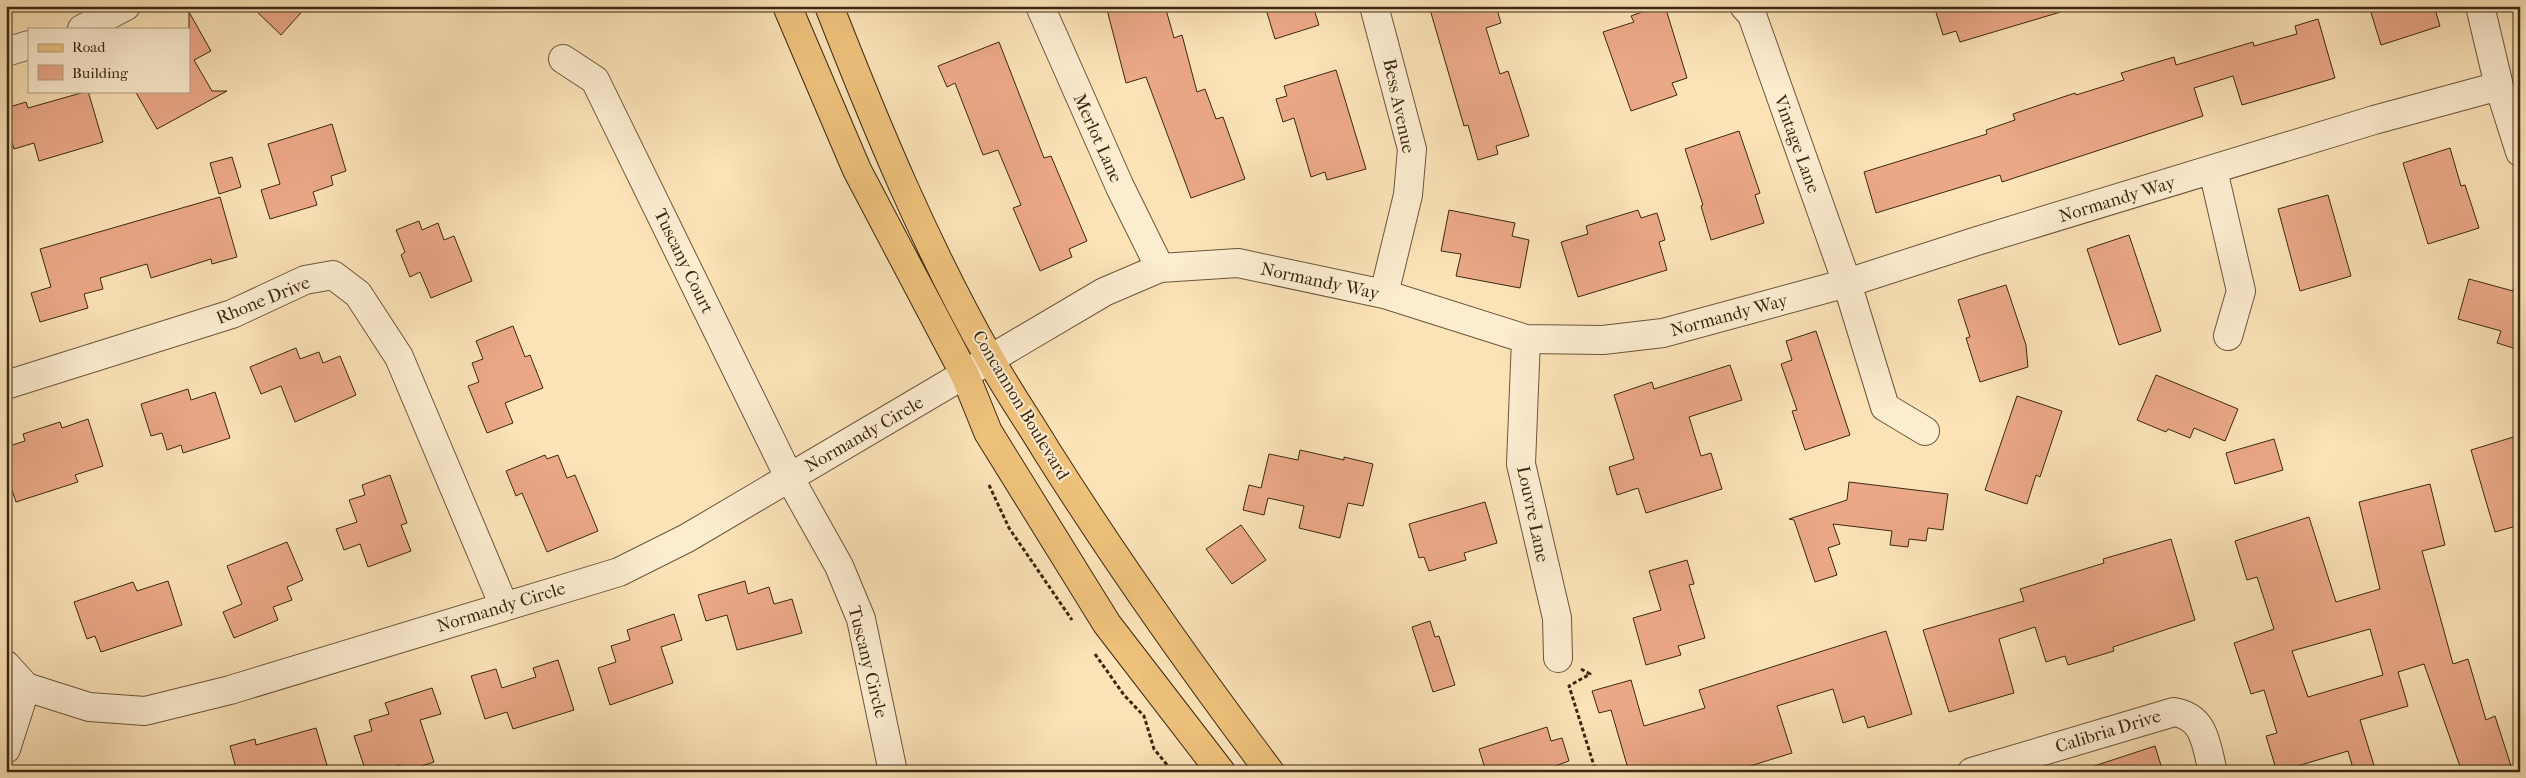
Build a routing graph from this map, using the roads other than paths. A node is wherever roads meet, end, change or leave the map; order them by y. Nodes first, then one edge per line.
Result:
1 (126, 6) edge
2 (787, 6) edge
3 (829, 6) edge
4 (1040, 6) edge
5 (1374, 6) edge
6 (2480, 6) edge
7 (1754, 9) edge
8 (84, 28) edge
9 (28, 45) edge
10 (6, 52) edge
11 (563, 59) dead end
12 (2500, 86) junction
13 (2520, 152) edge
14 (2213, 170) junction
15 (1160, 268) junction
16 (1846, 283) junction
17 (1384, 294) junction
18 (2228, 336) dead end
19 (1526, 339) junction
20 (990, 360) junction
21 (965, 375) junction
22 (6, 384) edge
23 (1925, 431) dead end
24 (789, 477) junction
25 (504, 606) junction
26 (1558, 658) dead end
27 (6, 665) edge
28 (26, 687) junction
29 (6, 748) edge
30 (893, 772) edge
31 (1221, 772) edge
32 (1270, 772) edge
33 (1972, 772) edge
34 (2213, 772) edge

1 - 8 street
2 - 21 main road, Concannon Boulevard
3 - 20 main road, Concannon Boulevard
4 - 15 street, Merlot Lane
5 - 17 street, Bess Avenue
6 - 12 street
7 - 16 street, Vintage Lane
9 - 10 street
11 - 24 street, Tuscany Court
12 - 13 street
12 - 14 street, Normandy Way
14 - 16 street, Normandy Way
14 - 18 street
15 - 17 street, Normandy Way
15 - 20 street, Normandy Way
16 - 19 street, Normandy Way
16 - 23 street, Vintage Lane
17 - 19 street, Normandy Way
19 - 26 street, Louvre Lane
20 - 21 street, Normandy Way
20 - 32 main road, Concannon Boulevard
21 - 24 street, Normandy Circle
21 - 31 main road, Concannon Boulevard
22 - 25 street, Rhone Drive
24 - 25 street, Normandy Circle
24 - 30 street, Tuscany Circle
25 - 28 street, Normandy Circle
27 - 28 street
28 - 29 street
33 - 34 street, Calibria Drive

